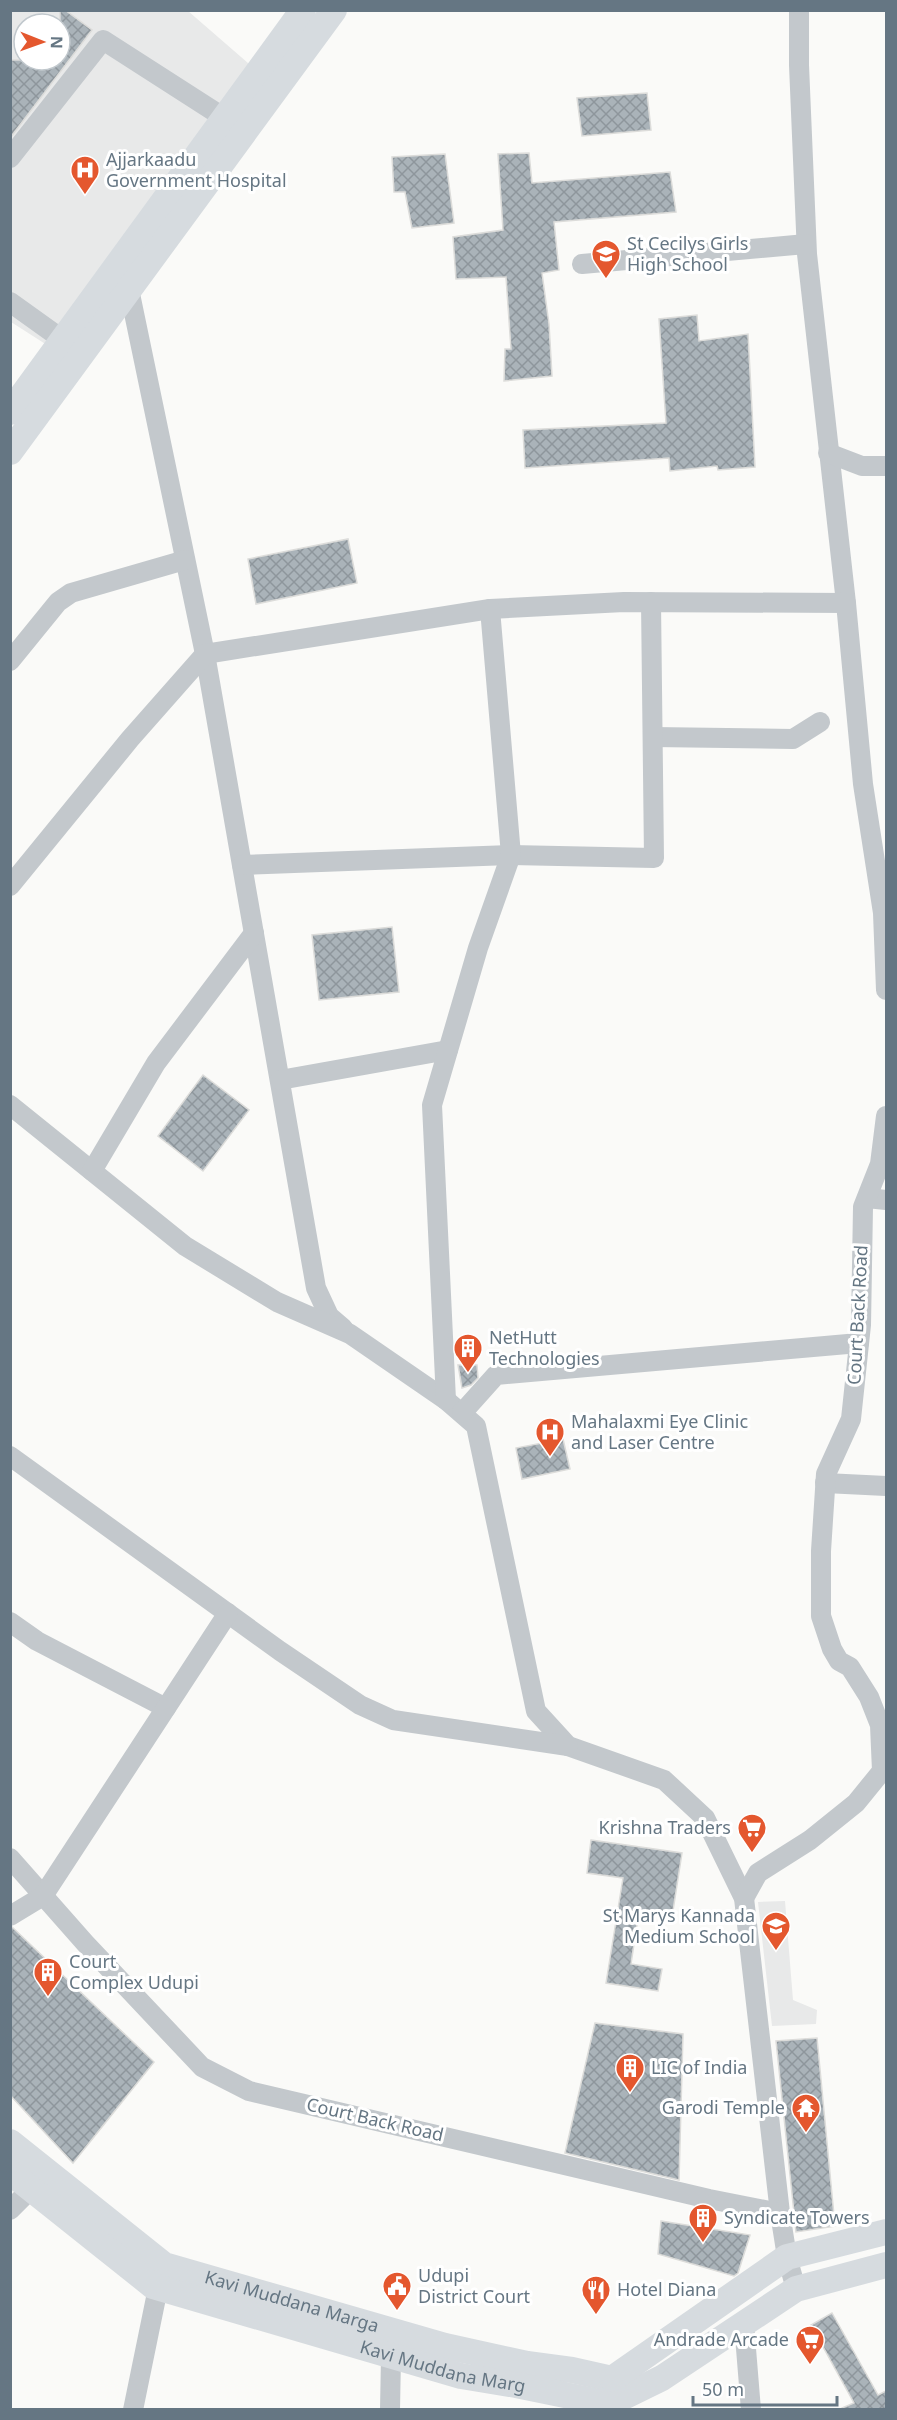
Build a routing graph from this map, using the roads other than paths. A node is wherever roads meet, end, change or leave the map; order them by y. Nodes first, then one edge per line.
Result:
1 (303, 10) edge
2 (800, 10) edge
3 (334, 11) edge
4 (226, 119) junction
5 (10, 159) edge
6 (807, 244) junction
7 (582, 264) dead end
8 (121, 280) junction
9 (10, 302) edge
10 (63, 339) junction
11 (10, 412) edge
12 (10, 452) edge
13 (828, 453) junction
14 (886, 466) edge
15 (185, 560) junction
16 (651, 602) junction
17 (846, 603) junction
18 (490, 609) junction
19 (205, 654) junction
20 (10, 661) edge
21 (820, 722) dead end
22 (653, 737) junction
23 (511, 855) junction
24 (881, 861) edge
25 (242, 865) junction
26 (10, 886) edge
27 (254, 933) junction
28 (886, 990) edge
29 (448, 1050) junction
30 (279, 1080) junction
31 (10, 1105) edge
32 (886, 1116) edge
33 (92, 1171) junction
34 (877, 1199) edge
35 (350, 1334) junction
36 (859, 1343) junction
37 (446, 1400) junction
38 (462, 1413) junction
39 (10, 1456) edge
40 (825, 1483) junction
41 (886, 1486) edge
42 (228, 1613) junction
43 (10, 1622) edge
44 (165, 1708) junction
45 (568, 1746) junction
46 (10, 1858) edge
47 (43, 1896) junction
48 (744, 1898) junction
49 (10, 1916) edge
50 (10, 2142) edge
51 (10, 2172) edge
52 (31, 2189) junction
53 (10, 2210) edge
54 (780, 2213) junction
55 (886, 2232) edge
56 (787, 2257) junction
57 (886, 2265) edge
58 (158, 2288) junction
59 (796, 2289) junction
60 (744, 2324) junction
61 (391, 2356) junction
62 (613, 2398) edge
63 (133, 2409) edge
64 (390, 2409) edge
65 (750, 2409) edge

1 - 4 main road
2 - 6 street
3 - 8 main road
4 - 5 street
4 - 8 main road
6 - 7 street
6 - 13 street
8 - 10 main road
8 - 12 main road
8 - 15 street
9 - 10 street
10 - 11 main road
13 - 14 street
13 - 17 street
15 - 19 street
15 - 20 street
16 - 17 street
16 - 18 street
16 - 22 street
17 - 24 street
18 - 19 street
18 - 23 street
19 - 25 street
19 - 26 street
21 - 22 street
22 - 23 street
23 - 25 street
23 - 29 street
24 - 28 street
25 - 27 street
27 - 30 street
27 - 33 street
29 - 30 street
29 - 37 street
30 - 35 street
31 - 33 street
32 - 34 street, Court Back Road
33 - 35 street
34 - 36 street, Court Back Road
35 - 37 street
36 - 38 street
36 - 40 street, Court Back Road
37 - 38 street
38 - 45 street
39 - 42 street
40 - 41 street
40 - 48 street, Court Back Road
42 - 44 street
42 - 45 street
43 - 44 street
44 - 47 street
45 - 48 street
46 - 47 street, Court Back Road
47 - 49 street
47 - 54 street, Court Back Road
48 - 54 street
50 - 62 main road, Kavi Muddana Marga
51 - 52 main road, Kavi Muddana Marg
52 - 53 street
52 - 58 main road, Kavi Muddana Marg
54 - 56 street
55 - 56 main road
56 - 59 street
56 - 62 main road
57 - 59 main road
58 - 61 main road, Kavi Muddana Marg
58 - 63 street
59 - 60 main road
60 - 62 main road
60 - 65 street
61 - 62 main road, Kavi Muddana Marg
61 - 64 street

